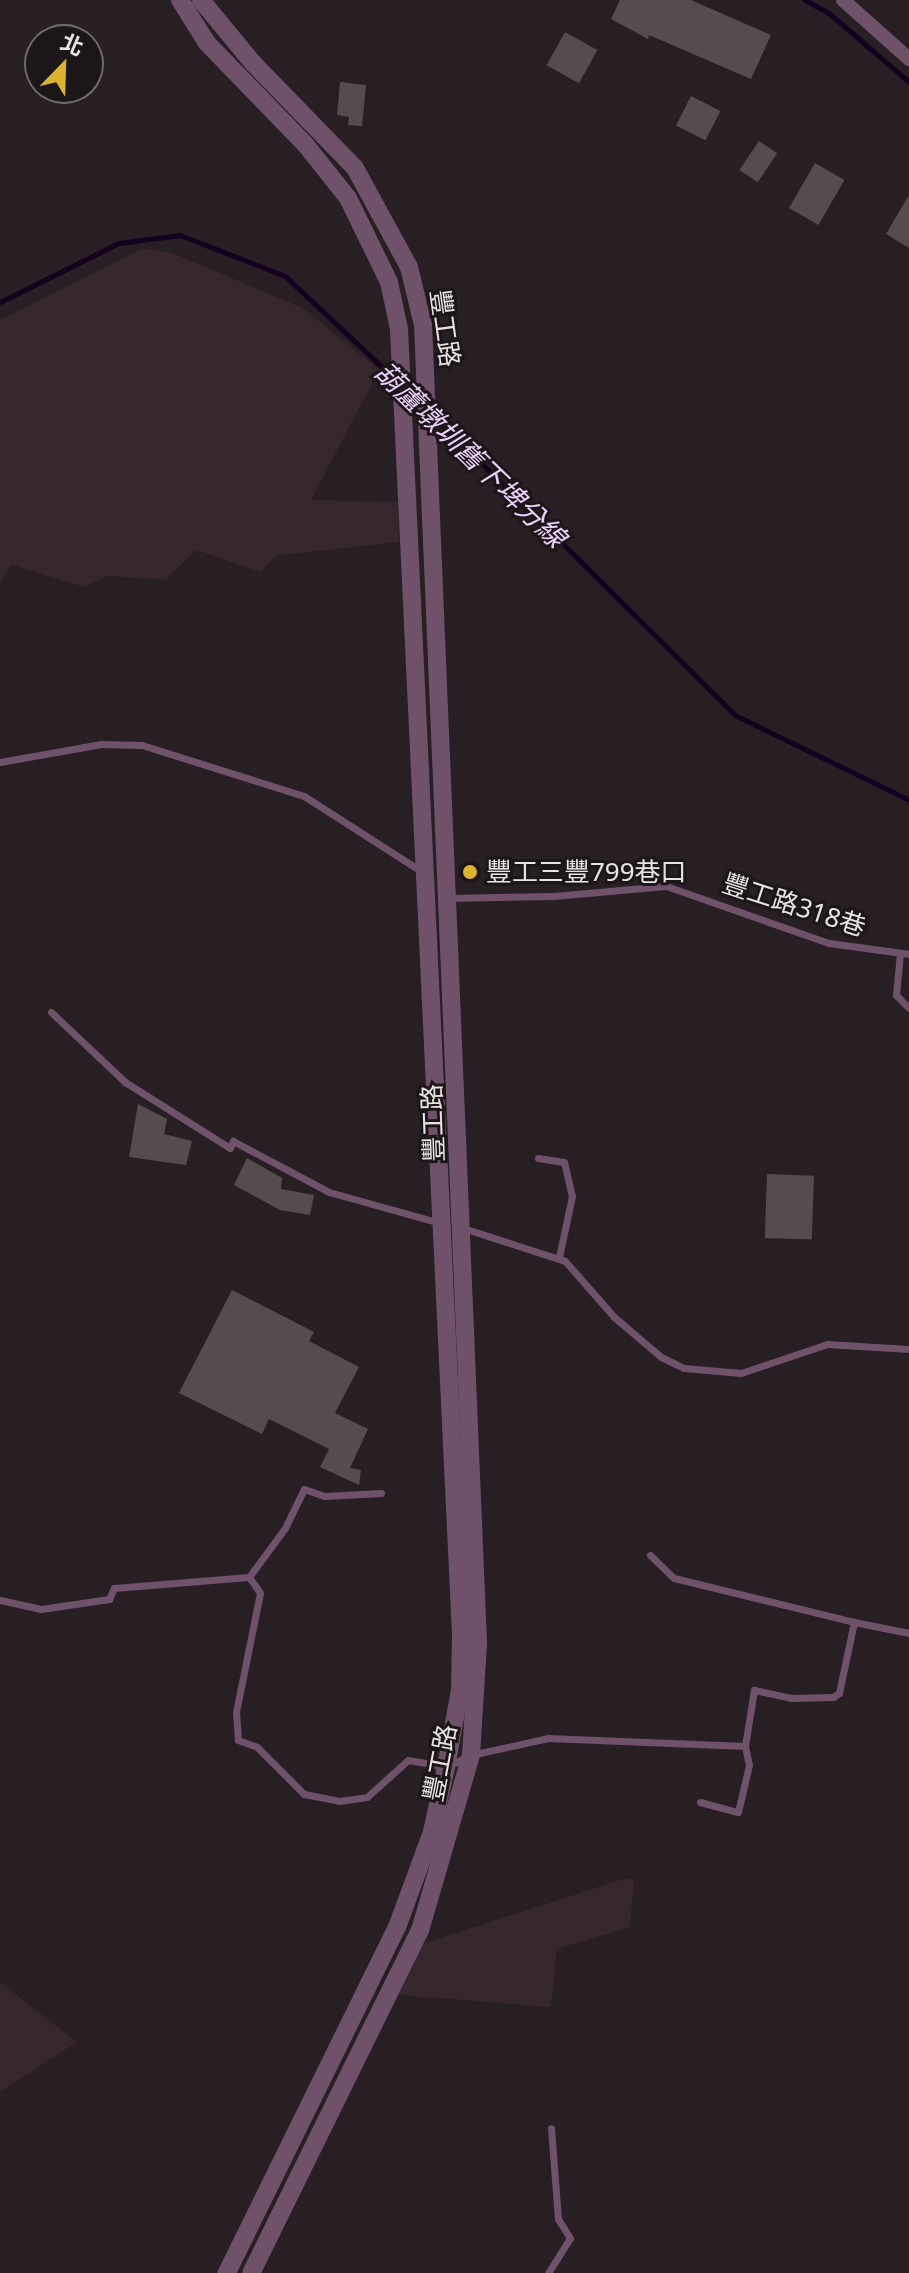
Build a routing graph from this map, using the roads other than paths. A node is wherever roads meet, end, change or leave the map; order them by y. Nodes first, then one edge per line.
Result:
1 (180, 0) edge
2 (201, 0) edge
3 (843, 0) edge
4 (909, 59) edge
5 (0, 762) edge
6 (428, 875) junction
7 (450, 875) junction
8 (430, 898) junction
9 (450, 898) junction
10 (904, 953) edge
11 (909, 1008) edge
12 (51, 1012) dead end
13 (538, 1158) dead end
14 (443, 1224) junction
15 (464, 1228) junction
16 (559, 1257) junction
17 (909, 1349) edge
18 (381, 1493) dead end
19 (650, 1555) dead end
20 (249, 1577) junction
21 (0, 1600) edge
22 (854, 1622) junction
23 (909, 1633) edge
24 (745, 1746) junction
25 (471, 1755) junction
26 (446, 1767) junction
27 (700, 1802) dead end
28 (551, 2128) dead end
29 (227, 2273) edge
30 (251, 2273) edge
31 (548, 2273) edge

1 - 6 street, 豐工路
2 - 7 street, 豐工路
3 - 4 street
5 - 6 lane
6 - 7 lane
6 - 8 street, 豐工路
7 - 9 street, 豐工路
8 - 9 lane, 豐工路318巷
8 - 14 street, 豐工路
9 - 10 lane, 豐工路318巷
9 - 15 street, 豐工路
10 - 11 lane
12 - 14 lane
13 - 16 lane
14 - 15 lane
14 - 26 street, 豐工路
15 - 16 lane
15 - 25 street, 豐工路
16 - 17 lane
18 - 20 lane
19 - 22 lane
20 - 21 lane
20 - 26 lane
22 - 23 lane
22 - 24 lane
24 - 25 lane
24 - 27 lane
25 - 26 lane
25 - 30 street, 豐工路
26 - 29 street, 豐工路
28 - 31 lane

